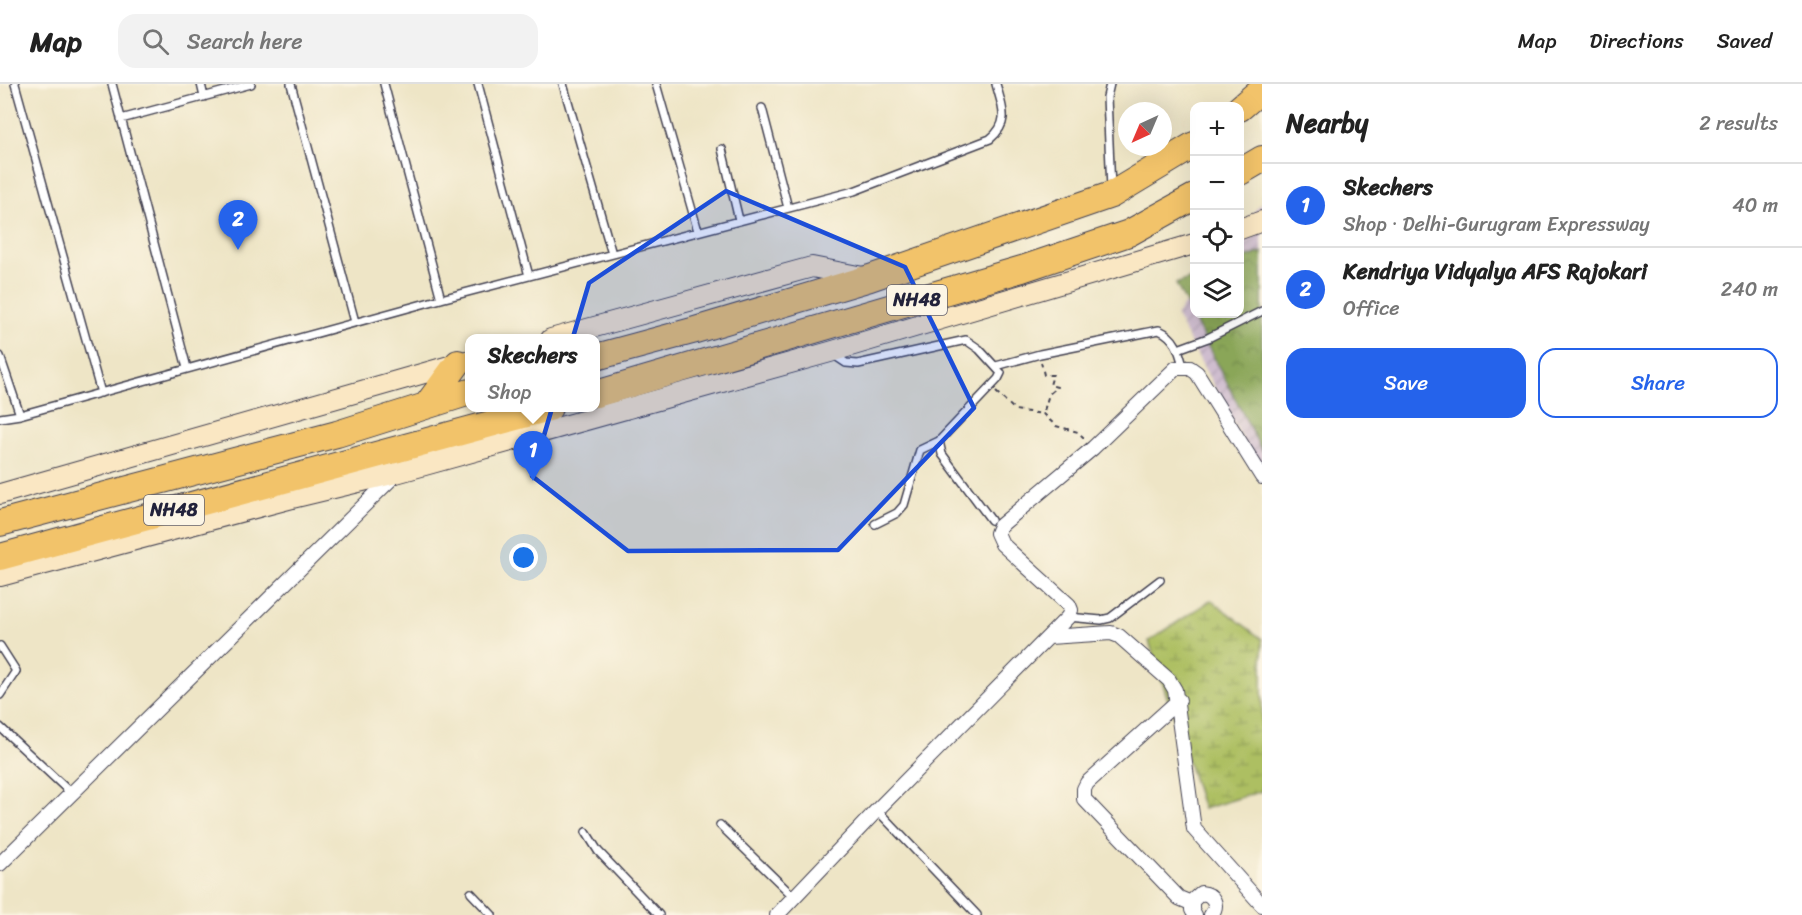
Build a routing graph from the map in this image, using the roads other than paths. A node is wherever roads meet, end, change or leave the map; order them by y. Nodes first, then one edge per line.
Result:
1 (15, 84) edge
2 (112, 84) edge
3 (201, 84) edge
4 (251, 84) edge
5 (291, 84) edge
6 (384, 84) edge
7 (478, 84) edge
8 (563, 84) edge
9 (656, 84) edge
10 (996, 84) edge
11 (1110, 84) edge
12 (1262, 89) edge
13 (204, 97) junction
14 (1244, 104) edge
15 (762, 108) dead end
16 (121, 119) junction
17 (1190, 147) edge
18 (722, 149) dead end
19 (1262, 159) edge
20 (1244, 169) edge
21 (1111, 195) junction
22 (1190, 199) edge
23 (788, 208) junction
24 (739, 220) junction
25 (1262, 221) edge
26 (1244, 227) edge
27 (698, 231) junction
28 (1190, 245) edge
29 (612, 254) junction
30 (528, 276) junction
31 (870, 278) junction
32 (441, 299) junction
33 (1262, 311) edge
34 (355, 322) junction
35 (570, 334) edge
36 (1178, 349) junction
37 (830, 351) junction
38 (0, 356) edge
39 (600, 356) edge
40 (464, 361) edge
41 (996, 366) junction
42 (1183, 366) junction
43 (187, 368) junction
44 (101, 393) junction
45 (600, 393) edge
46 (465, 394) edge
47 (427, 405) junction
48 (534, 412) edge
49 (20, 416) junction
50 (0, 418) edge
51 (939, 441) junction
52 (396, 473) junction
53 (1262, 477) edge
54 (0, 494) edge
55 (991, 520) dead end
56 (0, 523) edge
57 (875, 524) dead end
58 (0, 556) edge
59 (0, 576) edge
60 (1160, 580) dead end
61 (1068, 617) junction
62 (1049, 638) junction
63 (0, 646) edge
64 (0, 695) edge
65 (1179, 700) junction
66 (0, 727) edge
67 (72, 794) junction
68 (877, 810) junction
69 (720, 825) dead end
70 (586, 832) dead end
71 (0, 864) edge
72 (471, 893) dead end
73 (795, 898) junction
74 (1262, 905) edge
75 (1193, 909) edge
76 (492, 915) edge
77 (659, 915) edge
78 (777, 915) edge
79 (977, 915) edge
80 (1211, 915) edge

1 - 44 lane
2 - 16 lane
3 - 13 lane
4 - 13 lane
5 - 34 lane
6 - 32 lane
7 - 30 lane
8 - 29 lane
9 - 27 lane
10 - 23 lane
11 - 21 lane
12 - 14 highway
13 - 16 lane
15 - 23 lane
16 - 43 lane
17 - 21 highway, NH48
18 - 24 lane
19 - 20 highway
21 - 31 highway, NH48
22 - 45 highway, NH48
23 - 24 lane
24 - 27 lane
25 - 26 main road
27 - 29 lane
28 - 37 main road
29 - 30 lane
30 - 32 lane
31 - 35 main road
31 - 39 highway, NH48
32 - 34 lane
33 - 36 lane
34 - 43 lane
36 - 41 lane
36 - 42 lane
37 - 41 lane
37 - 52 main road
38 - 49 lane
40 - 47 highway
40 - 54 main road
41 - 51 lane
42 - 53 street
42 - 61 street
43 - 44 lane
44 - 49 lane
46 - 47 highway, NH48
47 - 56 highway, NH48
48 - 58 highway, NH48
49 - 50 lane
51 - 55 lane
51 - 57 lane
52 - 59 main road
52 - 67 street
60 - 61 lane
61 - 62 street
62 - 65 street
62 - 68 street
63 - 64 lane
65 - 74 street
65 - 75 street
66 - 67 lane
67 - 71 street
68 - 73 street
68 - 79 lane
69 - 73 lane
70 - 77 lane
72 - 76 lane
73 - 78 street
75 - 80 street

